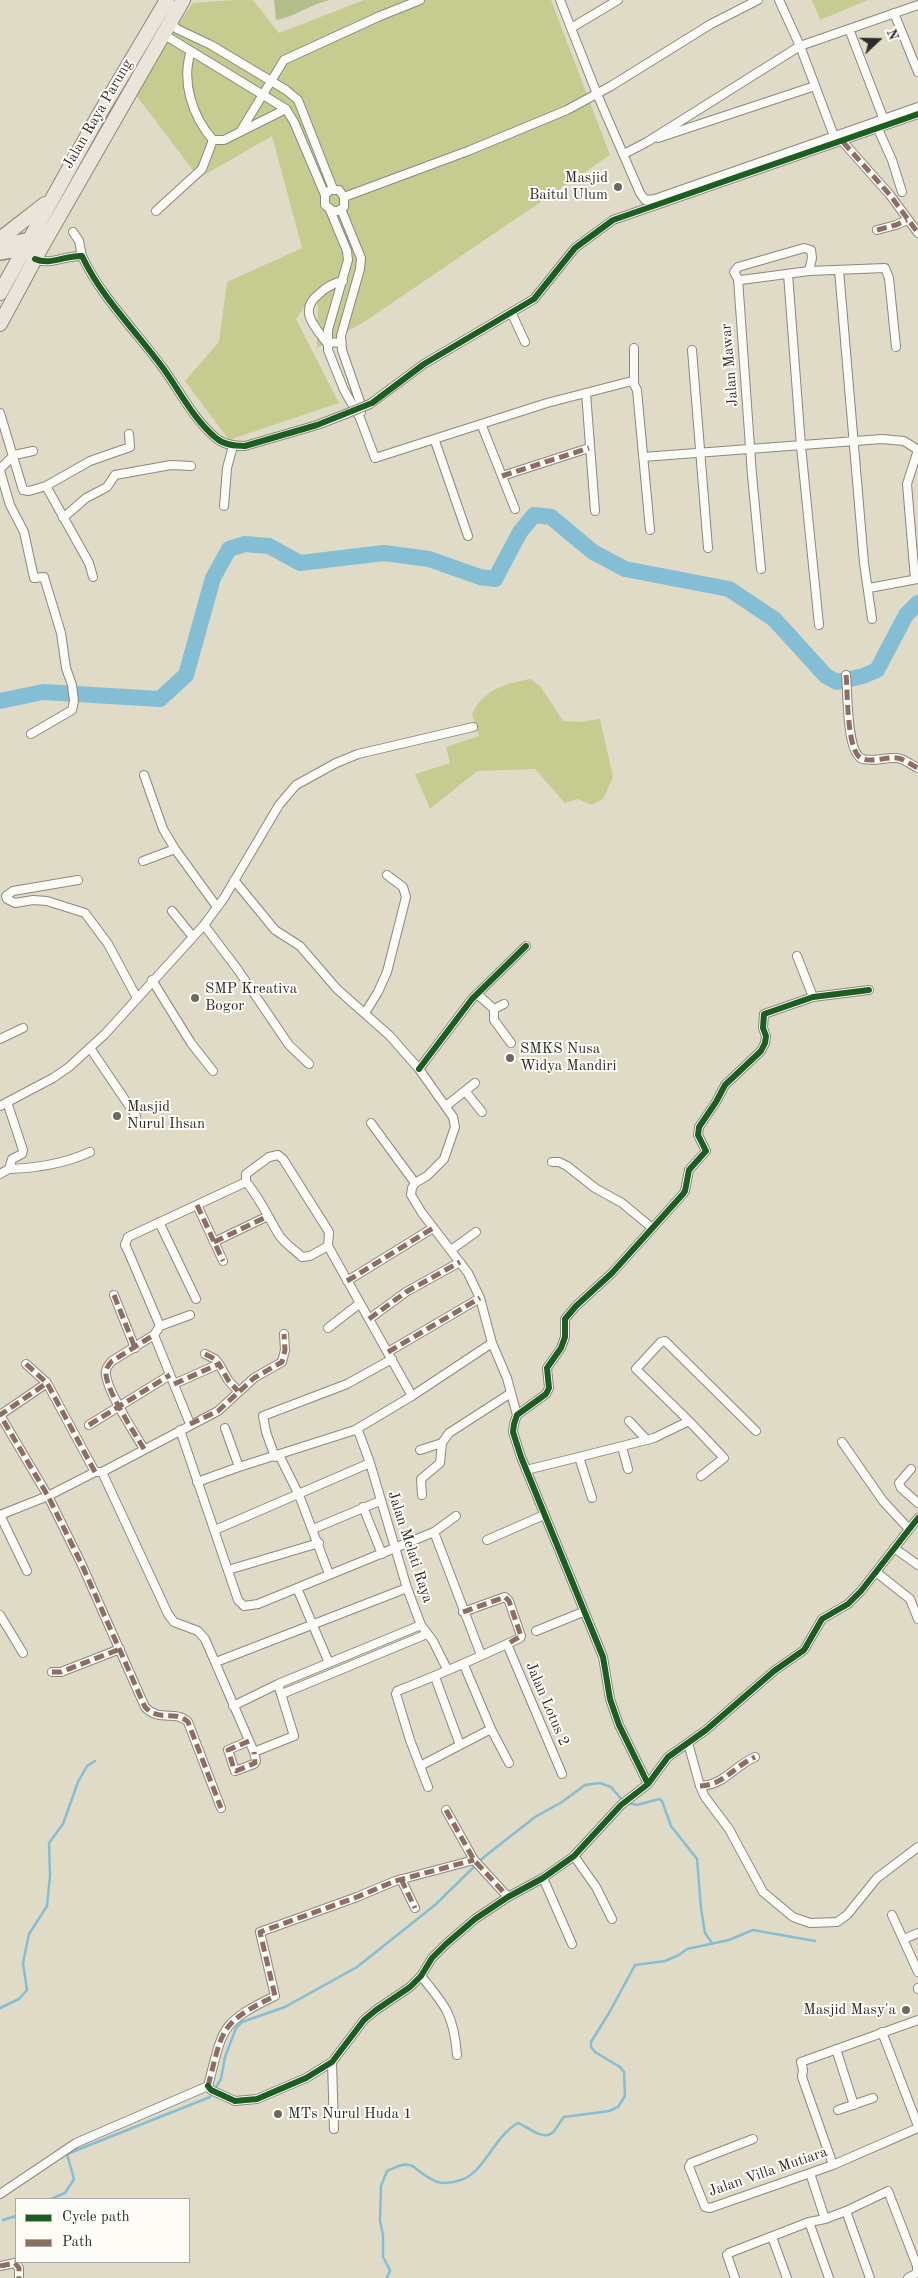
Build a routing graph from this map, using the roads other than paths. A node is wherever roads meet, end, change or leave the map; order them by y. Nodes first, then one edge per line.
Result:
1 (166, 0) edge
2 (183, 0) edge
3 (420, 0) edge
4 (560, 0) edge
5 (758, 0) edge
6 (779, 0) edge
7 (615, 1) edge
8 (918, 5) edge
9 (894, 13) junction
10 (167, 28) junction
11 (571, 28) junction
12 (849, 29) junction
13 (800, 46) junction
14 (191, 51) junction
15 (918, 72) edge
16 (270, 82) junction
17 (815, 86) junction
18 (264, 94) junction
19 (597, 94) junction
20 (918, 107) edge
21 (286, 109) junction
22 (918, 114) edge
23 (884, 120) junction
24 (878, 129) junction
25 (240, 132) junction
26 (834, 136) junction
27 (213, 140) junction
28 (647, 142) junction
29 (843, 142) junction
30 (624, 154) junction
31 (333, 189) junction
32 (902, 192) dead end
33 (55, 193) junction
34 (326, 195) junction
35 (344, 197) junction
36 (342, 209) junction
37 (156, 210) dead end
38 (330, 210) junction
39 (907, 220) junction
40 (877, 230) dead end
41 (74, 232) dead end
42 (918, 233) edge
43 (0, 239) edge
44 (0, 244) edge
45 (32, 245) junction
46 (0, 254) edge
47 (82, 256) junction
48 (35, 258) junction
49 (839, 270) junction
50 (810, 271) junction
51 (788, 274) junction
52 (738, 279) junction
53 (343, 281) junction
54 (0, 293) edge
55 (512, 314) junction
56 (0, 324) edge
57 (340, 342) junction
58 (525, 342) dead end
59 (327, 343) junction
60 (896, 347) dead end
61 (634, 348) dead end
62 (692, 350) dead end
63 (634, 382) junction
64 (586, 393) junction
65 (0, 413) edge
66 (360, 418) junction
67 (482, 426) junction
68 (129, 434) dead end
69 (436, 441) junction
70 (854, 442) junction
71 (233, 446) junction
72 (801, 446) junction
73 (589, 448) junction
74 (750, 449) junction
75 (918, 450) edge
76 (33, 451) dead end
77 (14, 454) junction
78 (700, 454) junction
79 (643, 457) junction
80 (191, 466) dead end
81 (0, 470) edge
82 (502, 476) junction
83 (46, 486) junction
84 (224, 506) dead end
85 (515, 509) dead end
86 (595, 511) dead end
87 (63, 518) junction
88 (650, 530) dead end
89 (468, 536) dead end
90 (708, 548) dead end
91 (761, 569) dead end
92 (93, 577) dead end
93 (917, 579) edge
94 (869, 588) junction
95 (872, 618) dead end
96 (819, 625) dead end
97 (846, 675) dead end
98 (473, 727) dead end
99 (31, 734) dead end
100 (918, 768) edge
101 (144, 775) dead end
102 (175, 849) junction
103 (143, 861) dead end
104 (386, 875) dead end
105 (78, 880) dead end
106 (234, 880) junction
107 (217, 907) junction
108 (172, 911) dead end
109 (204, 925) junction
110 (193, 937) junction
111 (526, 946) dead end
112 (797, 956) dead end
113 (152, 980) junction
114 (869, 990) dead end
115 (477, 994) junction
116 (137, 998) junction
117 (813, 998) junction
118 (504, 1004) dead end
119 (494, 1009) junction
120 (365, 1013) junction
121 (23, 1028) dead end
122 (0, 1039) edge
123 (510, 1044) dead end
124 (90, 1048) junction
125 (309, 1064) dead end
126 (419, 1069) junction
127 (213, 1071) dead end
128 (475, 1083) dead end
129 (466, 1092) junction
130 (4, 1104) edge
131 (446, 1106) junction
132 (482, 1112) dead end
133 (136, 1116) dead end
134 (371, 1124) dead end
135 (90, 1152) dead end
136 (552, 1162) dead end
137 (9, 1169) junction
138 (0, 1174) edge
139 (246, 1182) junction
140 (416, 1183) junction
141 (197, 1205) junction
142 (268, 1216) junction
143 (159, 1222) junction
144 (652, 1227) junction
145 (433, 1228) junction
146 (476, 1232) dead end
147 (214, 1242) junction
148 (328, 1246) junction
149 (450, 1250) junction
150 (222, 1261) dead end
151 (460, 1262) junction
152 (347, 1281) junction
153 (114, 1295) dead end
154 (480, 1298) junction
155 (196, 1299) dead end
156 (360, 1304) junction
157 (190, 1315) dead end
158 (369, 1319) junction
159 (160, 1326) junction
160 (328, 1328) dead end
161 (284, 1334) dead end
162 (154, 1335) junction
163 (492, 1343) junction
164 (135, 1348) junction
165 (205, 1354) dead end
166 (390, 1356) junction
167 (26, 1364) dead end
168 (219, 1364) junction
169 (170, 1376) junction
170 (47, 1383) junction
171 (174, 1384) junction
172 (238, 1391) junction
173 (511, 1393) junction
174 (412, 1396) junction
175 (120, 1407) junction
176 (0, 1415) edge
177 (517, 1415) junction
178 (629, 1421) dead end
179 (689, 1421) junction
180 (190, 1424) junction
181 (89, 1425) dead end
182 (225, 1428) dead end
183 (180, 1430) junction
184 (355, 1430) junction
185 (756, 1431) dead end
186 (647, 1440) junction
187 (842, 1442) dead end
188 (442, 1443) junction
189 (622, 1447) junction
190 (144, 1449) junction
191 (420, 1450) dead end
192 (277, 1456) junction
193 (579, 1457) junction
194 (370, 1463) junction
195 (239, 1467) junction
196 (628, 1469) dead end
197 (911, 1469) dead end
198 (526, 1470) junction
199 (98, 1472) junction
200 (702, 1476) dead end
201 (197, 1482) junction
202 (299, 1495) junction
203 (422, 1495) dead end
204 (48, 1496) junction
205 (592, 1498) dead end
206 (380, 1501) junction
207 (918, 1503) edge
208 (363, 1507) junction
209 (0, 1515) edge
210 (544, 1515) junction
211 (456, 1516) dead end
212 (918, 1518) edge
213 (313, 1529) junction
214 (909, 1529) junction
215 (215, 1530) junction
216 (434, 1532) junction
217 (487, 1540) dead end
218 (319, 1543) junction
219 (894, 1548) junction
220 (394, 1549) junction
221 (382, 1554) junction
222 (918, 1565) edge
223 (228, 1570) junction
224 (28, 1571) dead end
225 (876, 1572) junction
226 (329, 1574) junction
227 (297, 1588) junction
228 (406, 1588) junction
229 (463, 1612) junction
230 (583, 1612) junction
231 (0, 1615) edge
232 (918, 1619) edge
233 (313, 1625) junction
234 (421, 1625) junction
235 (536, 1631) dead end
236 (427, 1634) junction
237 (507, 1644) junction
238 (120, 1649) junction
239 (22, 1653) dead end
240 (351, 1654) junction
241 (481, 1656) junction
242 (216, 1662) junction
243 (329, 1663) junction
244 (355, 1664) junction
245 (464, 1665) junction
246 (447, 1669) junction
247 (52, 1672) dead end
248 (435, 1677) junction
249 (278, 1684) junction
250 (282, 1694) junction
251 (233, 1706) junction
252 (491, 1729) junction
253 (249, 1740) junction
254 (688, 1743) junction
255 (460, 1745) junction
256 (254, 1752) junction
257 (755, 1757) dead end
258 (508, 1763) dead end
259 (420, 1766) junction
260 (562, 1774) dead end
261 (648, 1784) junction
262 (700, 1786) junction
263 (428, 1787) dead end
264 (221, 1808) dead end
265 (446, 1810) dead end
266 (918, 1847) edge
267 (574, 1856) junction
268 (477, 1863) junction
269 (543, 1878) junction
270 (401, 1879) junction
271 (508, 1897) junction
272 (416, 1908) dead end
273 (892, 1915) dead end
274 (612, 1919) dead end
275 (918, 1933) edge
276 (904, 1939) junction
277 (572, 1944) dead end
278 (918, 1972) edge
279 (421, 1976) junction
280 (918, 2020) edge
281 (882, 2032) junction
282 (836, 2049) junction
283 (457, 2055) dead end
284 (332, 2062) junction
285 (209, 2088) junction
286 (873, 2098) dead end
287 (854, 2105) junction
288 (838, 2110) dead end
289 (918, 2127) edge
290 (334, 2129) dead end
291 (753, 2139) dead end
292 (833, 2165) junction
293 (810, 2173) junction
294 (0, 2194) edge
295 (846, 2211) junction
296 (824, 2219) junction
297 (809, 2222) junction
298 (772, 2237) junction
299 (0, 2266) edge
300 (19, 2278) edge
301 (735, 2278) edge
302 (787, 2278) edge
303 (829, 2278) edge
304 (870, 2278) edge
305 (908, 2278) edge

1 - 33 highway, Jalan Raya Parung
2 - 10 highway, Jalan Raya Parung
3 - 16 street
4 - 11 street
5 - 19 street
6 - 13 street
7 - 11 street
8 - 9 street
9 - 12 street
9 - 15 street
10 - 14 street
10 - 16 street
10 - 45 highway, Jalan Raya Parung
11 - 19 street
12 - 13 street
12 - 23 street
13 - 17 street
13 - 28 street
14 - 18 street
14 - 27 street
16 - 18 street
16 - 31 street
17 - 26 street
17 - 28 street
18 - 21 street
18 - 25 street
19 - 30 street
19 - 35 street
20 - 23 street
21 - 25 street
21 - 34 street
22 - 24 street
23 - 26 street
24 - 29 street
24 - 32 street
25 - 27 street
26 - 30 street
27 - 37 street
28 - 30 street
29 - 39 street
29 - 55 street
31 - 34 street
31 - 35 street
33 - 43 highway
33 - 45 highway, Jalan Raya Parung
34 - 38 street
35 - 36 street
36 - 38 street
36 - 57 street
38 - 53 street
39 - 40 street
39 - 42 street
41 - 47 street
44 - 45 main road
45 - 46 main road
45 - 48 highway
45 - 54 highway
47 - 48 street
47 - 71 street
48 - 56 highway
49 - 50 street
49 - 60 street
49 - 70 street
50 - 51 street
50 - 52 street
51 - 52 street
51 - 72 street
52 - 74 street, Jalan Mawar
53 - 59 street
53 - 59 street
55 - 58 street
55 - 71 street, bridge
57 - 59 street
57 - 66 street
59 - 66 street
61 - 63 street
62 - 78 street
63 - 64 street
63 - 79 street
64 - 67 street
64 - 73 street
65 - 77 street
66 - 69 street
67 - 69 street
67 - 82 street
68 - 83 street
69 - 89 street
70 - 72 street
70 - 75 street
70 - 94 street
71 - 84 street
72 - 74 street
72 - 96 street
73 - 82 street
73 - 86 street
74 - 78 street
74 - 91 street, Jalan Mawar
75 - 93 street
76 - 77 street
77 - 81 street
77 - 83 street
78 - 79 street
78 - 90 street
79 - 88 street
80 - 87 street
81 - 99 street
82 - 85 street
83 - 87 street
87 - 92 street
93 - 94 street
94 - 95 street
97 - 100 street
98 - 106 street
101 - 102 street
102 - 103 street
102 - 107 street
104 - 120 street
105 - 116 street
106 - 107 street
106 - 120 street
107 - 109 street
108 - 110 street
109 - 110 street
109 - 125 street
110 - 113 street
111 - 115 street
112 - 117 street
113 - 116 street
113 - 127 street
114 - 117 street
115 - 119 street
115 - 126 street
116 - 124 street
117 - 144 street
118 - 119 street
119 - 123 street
120 - 126 street
121 - 122 street
124 - 130 street
124 - 133 street
126 - 131 street
128 - 129 street
129 - 131 street
129 - 132 street
130 - 137 street
131 - 140 street
134 - 140 street
135 - 137 street
136 - 144 street
137 - 138 street
139 - 141 street
139 - 142 street
139 - 148 street
140 - 145 street
141 - 143 street
141 - 147 street
142 - 147 street
142 - 148 street
143 - 155 street
143 - 159 street
144 - 177 street
145 - 149 street
145 - 152 street
146 - 149 street
147 - 150 street
148 - 152 street
149 - 151 street
151 - 154 street
151 - 158 street
152 - 156 street
153 - 164 street
154 - 163 street
154 - 166 street
156 - 158 street
156 - 160 street
157 - 159 street
158 - 166 street
159 - 162 street
161 - 172 street
162 - 164 street
162 - 169 street
163 - 173 street
163 - 174 street
164 - 175 street
165 - 168 street
166 - 174 street
166 - 192 street
167 - 170 street
168 - 171 street
168 - 172 street
169 - 171 street
169 - 175 street
170 - 176 street
170 - 199 street
171 - 180 street
172 - 180 street
173 - 177 street
173 - 188 street
174 - 184 street
175 - 181 street
175 - 190 street
176 - 204 street
177 - 198 street
178 - 186 street
179 - 185 street
179 - 186 street
179 - 200 street
180 - 183 street
182 - 195 street
183 - 190 street
183 - 201 street
184 - 192 street
184 - 194 street, Jalan Melati Raya
186 - 189 street
187 - 214 street
188 - 191 street
188 - 203 street
189 - 193 street
189 - 196 street
190 - 199 street
192 - 195 street
192 - 202 street
193 - 198 street
193 - 205 street
194 - 202 street
194 - 206 street, Jalan Melati Raya
195 - 201 street
197 - 207 street
198 - 210 street
199 - 204 street
199 - 242 street
201 - 215 street
202 - 213 street
202 - 215 street
204 - 209 street
204 - 238 street
206 - 208 street
206 - 220 street, Jalan Melati Raya
208 - 213 street
208 - 221 street
209 - 224 street
210 - 217 street
210 - 230 street
211 - 216 street
212 - 214 street
213 - 218 street
214 - 219 street
215 - 223 street
216 - 220 street
216 - 229 street
218 - 223 street
218 - 226 street
219 - 222 street
219 - 225 street
220 - 221 street
220 - 228 street, Jalan Melati Raya
221 - 226 street
223 - 227 street
225 - 232 street
225 - 254 street
226 - 227 street
227 - 233 street
228 - 233 street
228 - 234 street, Jalan Melati Raya
229 - 237 street
229 - 241 street
230 - 235 street
230 - 261 street
231 - 239 street
233 - 242 street
233 - 243 street
234 - 236 street, Jalan Melati Raya
234 - 240 street
236 - 244 street
236 - 246 street, Jalan Melati Raya
237 - 241 street
237 - 260 street, Jalan Lotus 2
238 - 247 street
238 - 264 street
240 - 243 street
240 - 244 street
241 - 245 street
242 - 251 street
243 - 249 street
244 - 250 street
245 - 246 street
245 - 252 street
246 - 248 street
248 - 255 street
248 - 259 street
249 - 250 street
249 - 251 street
250 - 256 street
251 - 253 street
252 - 255 street
252 - 258 street
253 - 256 street
253 - 256 street
254 - 261 street
254 - 262 street
255 - 259 street
257 - 262 street
259 - 263 street
261 - 267 street
262 - 266 street
265 - 268 street
267 - 269 street
267 - 274 street
268 - 270 street
268 - 271 street
269 - 271 street
269 - 277 street
270 - 272 street
270 - 285 street
271 - 279 street
273 - 276 street
275 - 276 street
276 - 278 street
279 - 283 street
279 - 284 street
280 - 281 street
281 - 282 street
281 - 289 street
282 - 287 street
282 - 292 street
284 - 285 street
284 - 290 street
285 - 294 street
286 - 287 street
287 - 288 street
289 - 292 street, Jalan Villa Mutiara
291 - 293 street, Jalan Villa Mutiara
292 - 293 street, Jalan Villa Mutiara
293 - 296 street
295 - 296 street
295 - 304 street
295 - 305 street
296 - 297 street
297 - 298 street
297 - 303 street
298 - 301 street
298 - 302 street
299 - 300 street

